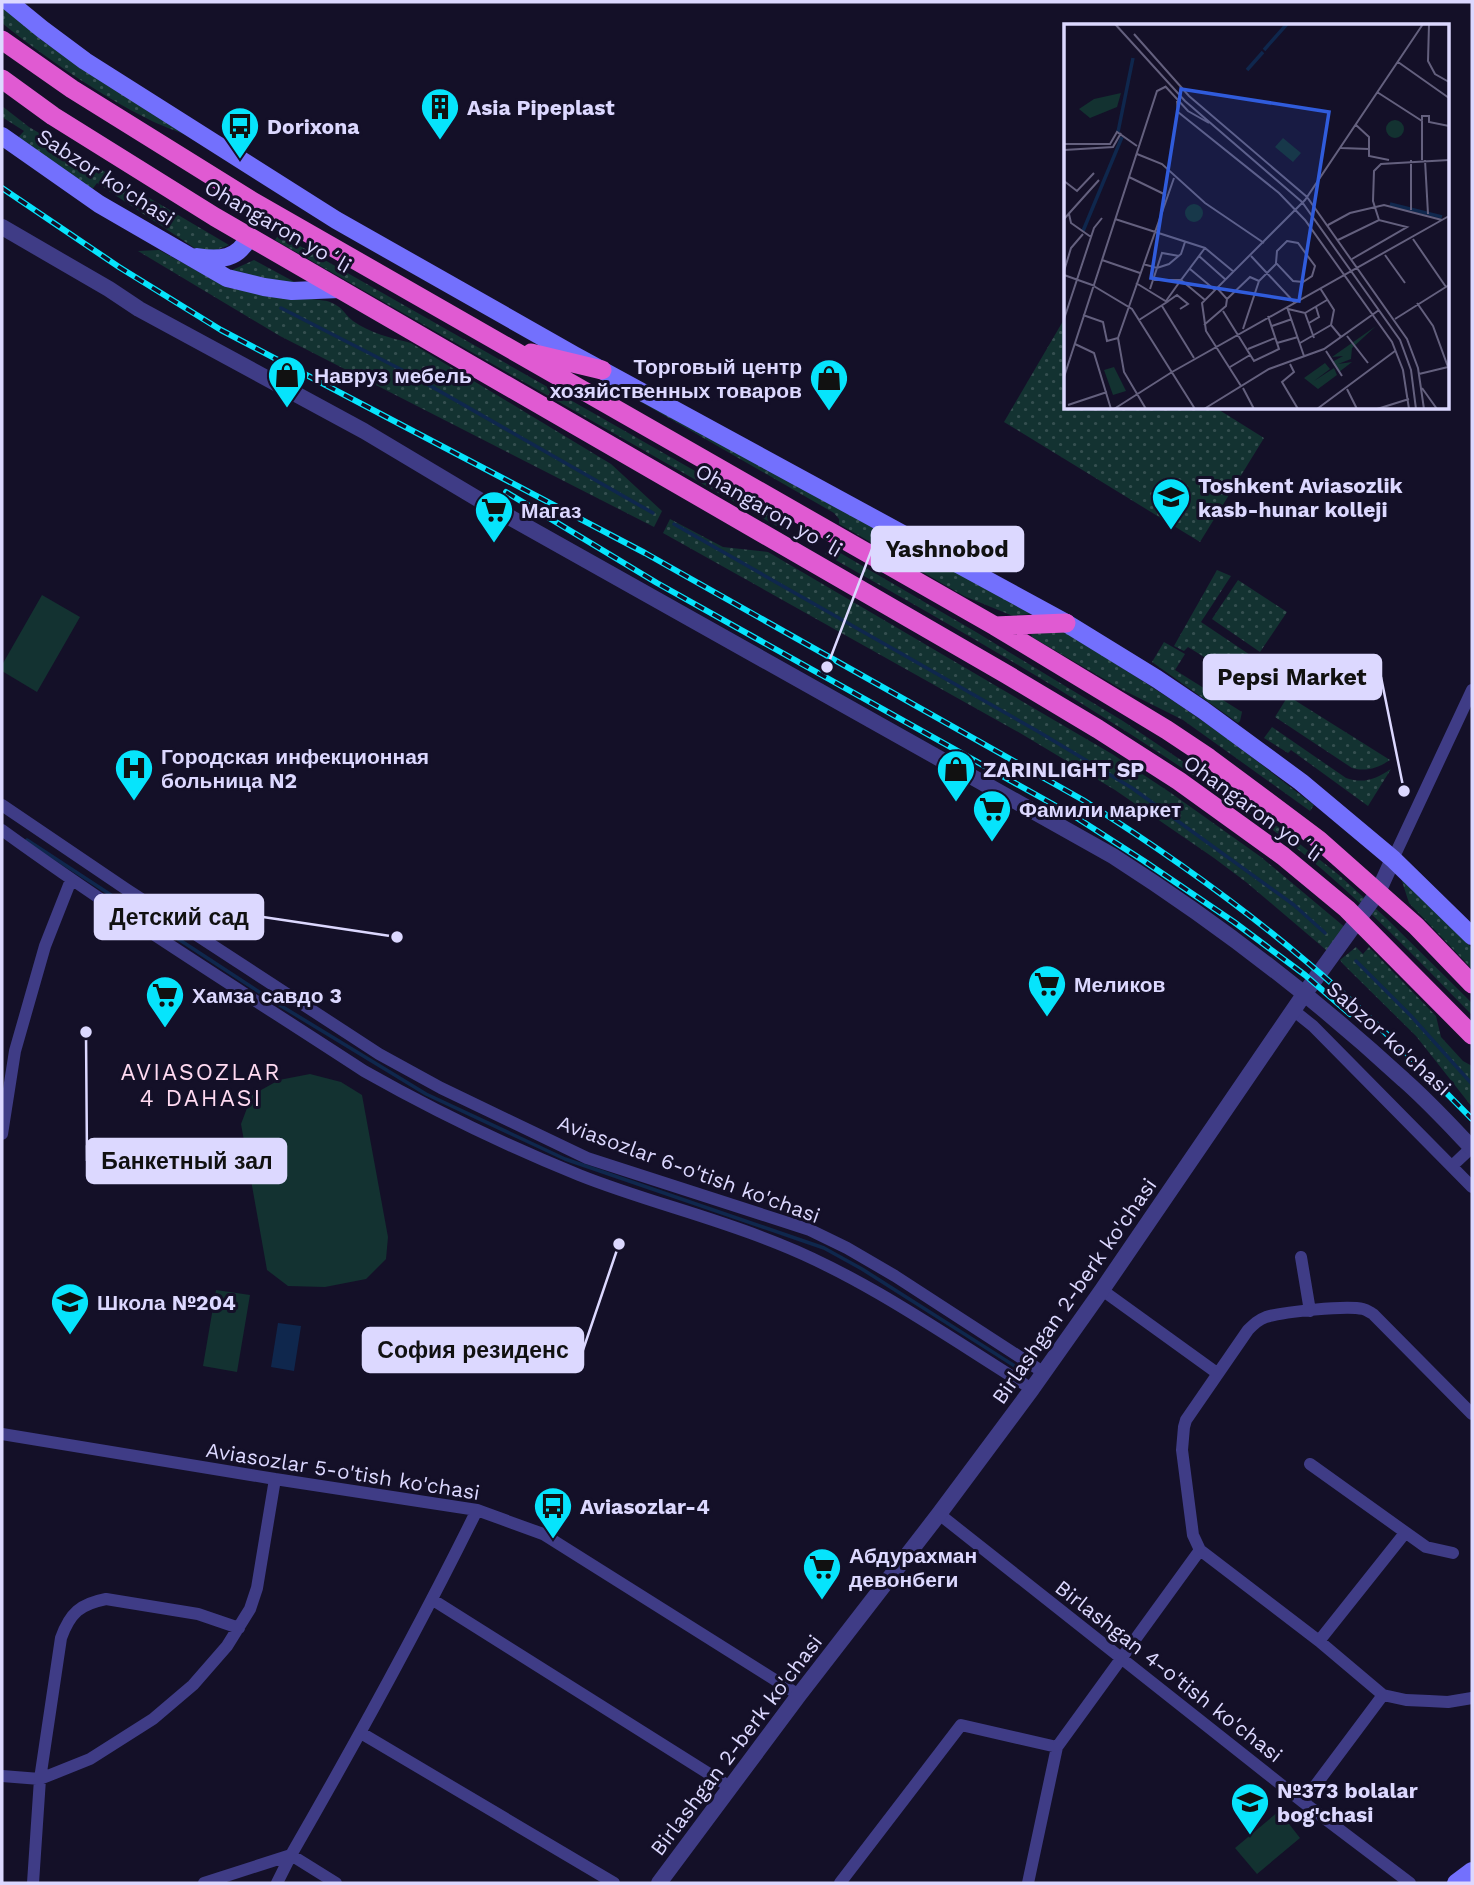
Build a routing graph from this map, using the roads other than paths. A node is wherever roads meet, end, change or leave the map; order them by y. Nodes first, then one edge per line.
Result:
1 (9, 2) edge
2 (2, 40) edge
3 (2, 79) edge
4 (2, 136) edge
5 (252, 201) junction
6 (2, 227) edge
7 (249, 237) junction
8 (187, 256) junction
9 (340, 289) junction
10 (511, 349) junction
11 (602, 370) junction
12 (822, 527) junction
13 (821, 566) junction
14 (1066, 623) junction
15 (995, 626) junction
16 (1472, 691) edge
17 (2, 805) edge
18 (2, 830) edge
19 (65, 851) junction
20 (1393, 859) junction
21 (55, 866) junction
22 (71, 880) junction
23 (1378, 892) junction
24 (1359, 920) junction
25 (163, 929) junction
26 (1472, 936) edge
27 (1472, 984) edge
28 (1305, 993) junction
29 (1293, 1010) junction
30 (1472, 1035) edge
31 (8, 1050) edge
32 (436, 1098) junction
33 (2, 1135) edge
34 (1472, 1147) edge
35 (1452, 1167) junction
36 (1472, 1187) edge
37 (833, 1254) junction
38 (1301, 1257) dead end
39 (1102, 1290) junction
40 (1310, 1311) junction
41 (1043, 1372) junction
42 (1217, 1374) junction
43 (1032, 1389) junction
44 (1472, 1414) edge
45 (2, 1434) edge
46 (1310, 1464) dead end
47 (275, 1479) junction
48 (477, 1510) junction
49 (939, 1514) junction
50 (1405, 1533) junction
51 (1199, 1550) junction
52 (1453, 1553) dead end
53 (433, 1600) junction
54 (239, 1628) junction
55 (1319, 1641) junction
56 (1121, 1658) junction
57 (799, 1695) junction
58 (1383, 1695) junction
59 (1472, 1698) edge
60 (361, 1733) junction
61 (1058, 1747) junction
62 (2, 1776) edge
63 (40, 1779) junction
64 (730, 1787) junction
65 (1303, 1802) junction
66 (291, 1855) junction
67 (1472, 1871) edge
68 (33, 1883) edge
69 (204, 1883) edge
70 (277, 1883) edge
71 (337, 1883) edge
72 (614, 1883) edge
73 (659, 1883) edge
74 (840, 1883) edge
75 (1028, 1883) edge
76 (1410, 1883) edge
77 (1456, 1883) edge

1 - 11 main road, Ohangaron yoʻli
2 - 5 highway, Ohangaron yoʻli
3 - 7 highway, Ohangaron yoʻli
4 - 8 main road, Sabzor ko'chasi
5 - 7 highway
5 - 10 highway, Ohangaron yoʻli
6 - 28 street, Sabzor ko'chasi
7 - 8 main road
7 - 9 highway, Ohangaron yoʻli
8 - 9 main road, Sabzor ko'chasi
9 - 13 highway, Ohangaron yoʻli
10 - 11 highway
10 - 12 highway, Ohangaron yoʻli
11 - 14 main road, Ohangaron yoʻli
12 - 13 highway
12 - 15 highway, Ohangaron yoʻli
13 - 24 highway, Ohangaron yoʻli
14 - 15 highway
14 - 20 main road, Ohangaron yoʻli
15 - 23 highway, Ohangaron yoʻli
16 - 20 street, Birlashgan 2-berk ko'chasi
17 - 19 street, Aviasozlar 6-o'tish ko'chasi
18 - 21 street, Aviasozlar 6-o'tish ko'chasi
19 - 21 street
19 - 25 street, Aviasozlar 6-o'tish ko'chasi
20 - 23 street, Birlashgan 2-berk ko'chasi
20 - 26 main road, Ohangaron yoʻli
21 - 22 street, Aviasozlar 6-o'tish ko'chasi
22 - 25 street, Aviasozlar 6-o'tish ko'chasi
22 - 31 street
23 - 24 street, Birlashgan 2-berk ko'chasi
23 - 27 highway, Ohangaron yoʻli
24 - 28 street, Birlashgan 2-berk ko'chasi
24 - 30 highway, Ohangaron yoʻli
25 - 32 street, Aviasozlar 6-o'tish ko'chasi
25 - 32 street, Aviasozlar 6-o'tish ko'chasi
28 - 29 street, Birlashgan 2-berk ko'chasi
28 - 34 street, Sabzor ko'chasi
29 - 35 street
29 - 39 street, Birlashgan 2-berk ko'chasi
31 - 33 street
32 - 37 street, Aviasozlar 6-o'tish ko'chasi
32 - 37 street, Aviasozlar 6-o'tish ko'chasi
34 - 35 street
35 - 36 street
37 - 41 street, Aviasozlar 6-o'tish ko'chasi
37 - 43 street, Aviasozlar 6-o'tish ko'chasi
38 - 40 street
39 - 41 street, Birlashgan 2-berk ko'chasi
39 - 42 street
40 - 42 street
40 - 44 street
41 - 43 street, Birlashgan 2-berk ko'chasi
42 - 51 street
43 - 49 street, Birlashgan 2-berk ko'chasi
45 - 47 street, Aviasozlar 5-o'tish ko'chasi
46 - 50 street
47 - 48 street, Aviasozlar 5-o'tish ko'chasi
47 - 54 street
48 - 53 street
48 - 57 street, Aviasozlar 5-o'tish ko'chasi
49 - 56 street, Birlashgan 4-o'tish ko'chasi
49 - 57 street, Birlashgan 2-berk ko'chasi
50 - 52 street
50 - 55 street
51 - 55 street
51 - 56 street
53 - 60 street
53 - 64 street
54 - 63 street
54 - 63 street
55 - 58 street
56 - 61 street
56 - 65 street, Birlashgan 4-o'tish ko'chasi
57 - 64 street, Birlashgan 2-berk ko'chasi
58 - 59 street
58 - 65 street
60 - 66 street
60 - 72 street
61 - 74 street
61 - 75 street
62 - 63 street
63 - 68 street
64 - 73 street, Birlashgan 2-berk ko'chasi
65 - 76 street, Birlashgan 4-o'tish ko'chasi
66 - 69 street
66 - 70 street
66 - 71 street
67 - 77 main road

